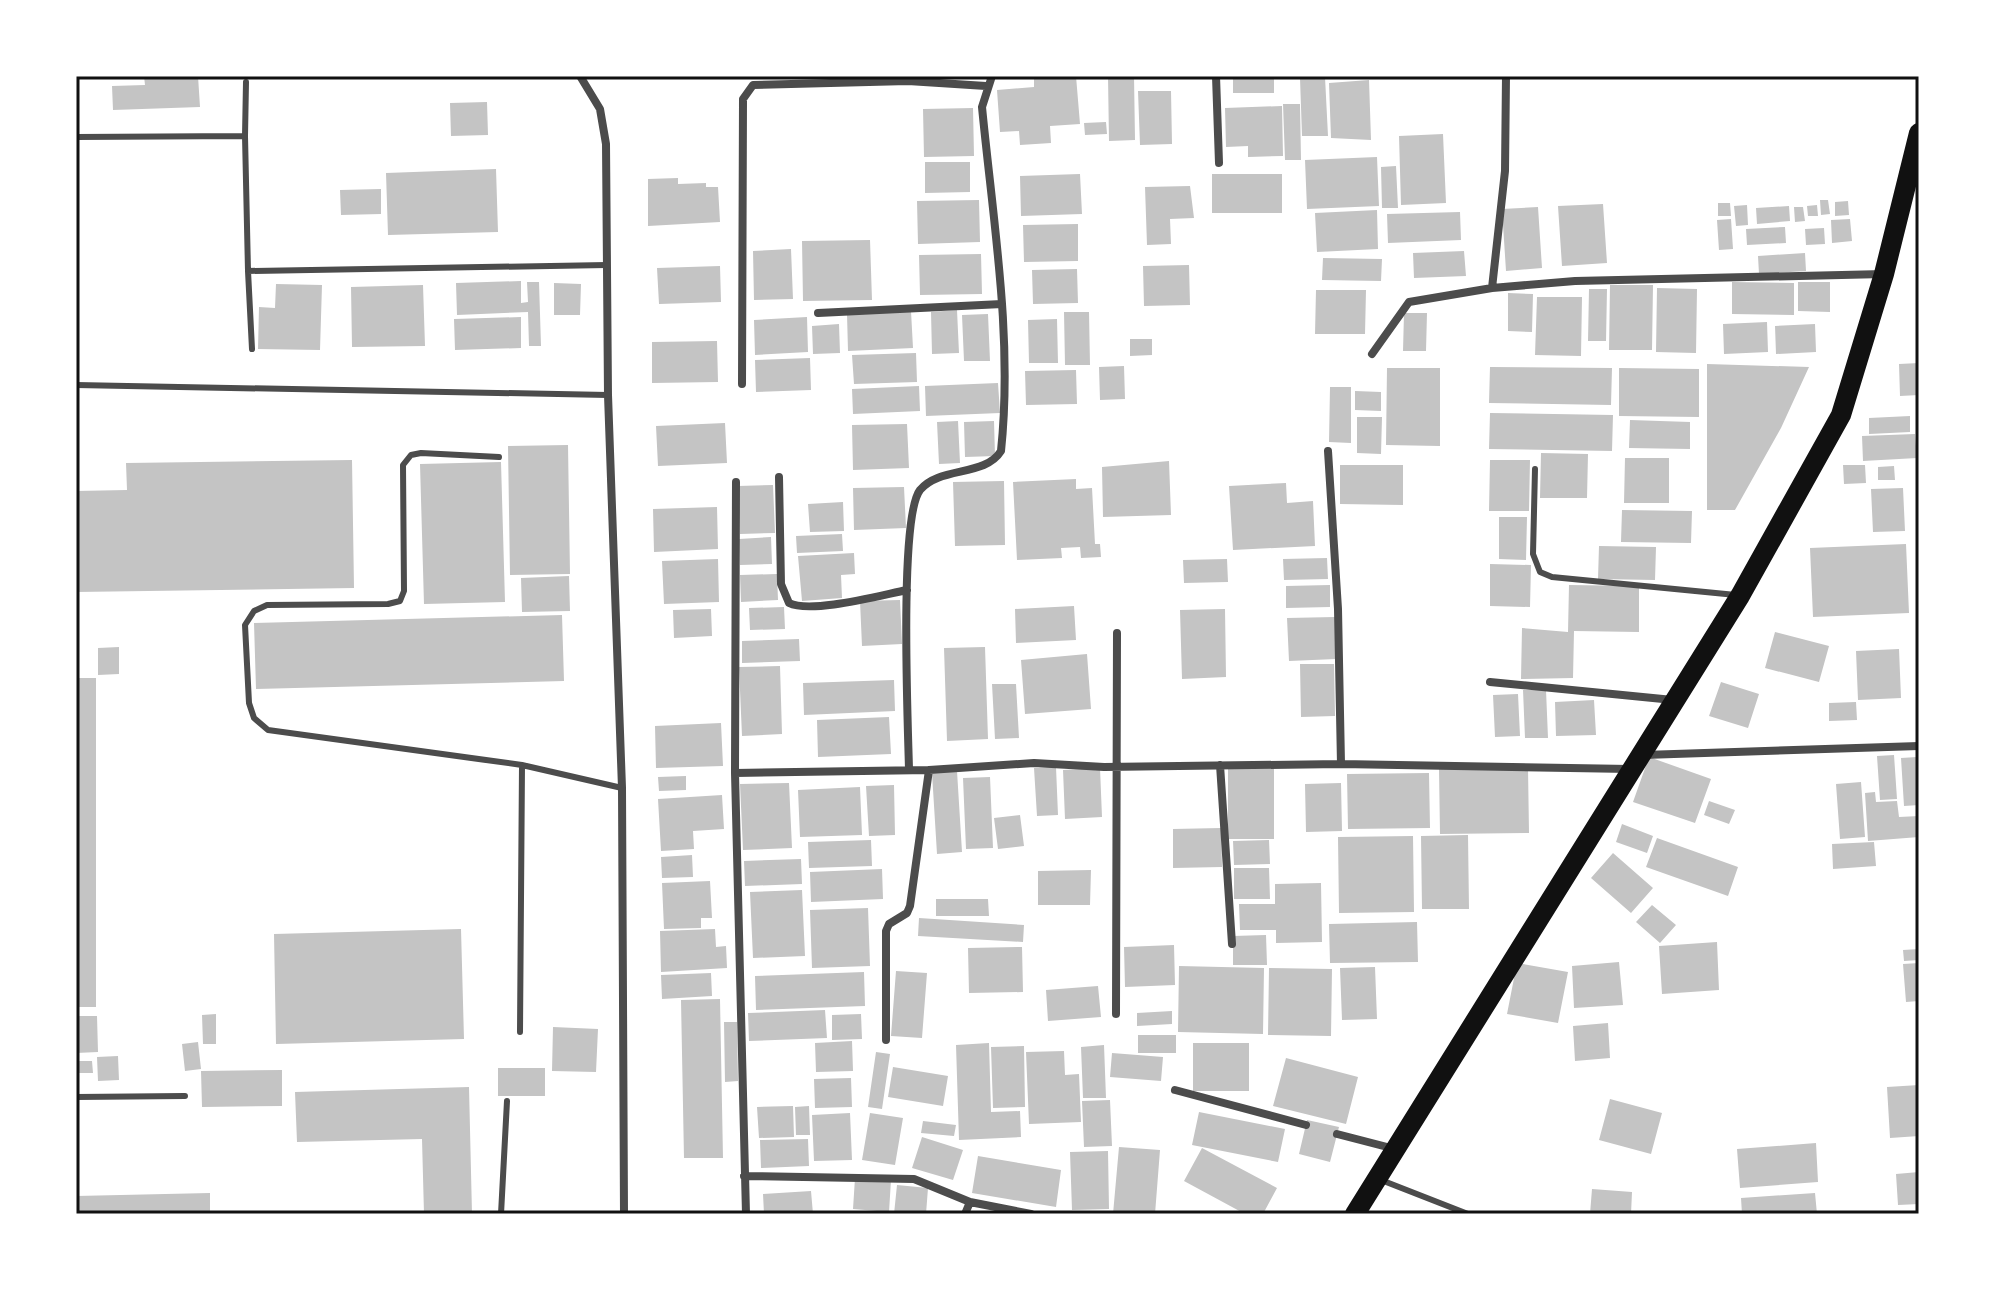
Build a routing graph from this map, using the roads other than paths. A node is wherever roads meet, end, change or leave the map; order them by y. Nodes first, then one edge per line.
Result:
1 (580, 76) edge
2 (992, 76) edge
3 (1216, 76) edge
4 (1506, 76) edge
5 (246, 82) dead end
6 (986, 86) junction
7 (1919, 133) edge
8 (245, 136) junction
9 (76, 137) edge
10 (1219, 163) dead end
11 (607, 265) junction
12 (248, 271) junction
13 (1884, 274) junction
14 (1492, 288) junction
15 (1002, 304) junction
16 (818, 313) dead end
17 (252, 349) dead end
18 (1372, 354) dead end
19 (742, 384) dead end
20 (76, 385) edge
21 (608, 395) junction
22 (1328, 451) dead end
23 (499, 457) dead end
24 (1535, 469) dead end
25 (779, 477) dead end
26 (736, 482) dead end
27 (907, 590) junction
28 (1740, 596) junction
29 (1117, 633) dead end
30 (1490, 682) dead end
31 (1674, 700) junction
32 (1919, 746) edge
33 (1635, 762) junction
34 (1341, 764) junction
35 (522, 765) junction
36 (1220, 765) junction
37 (1119, 767) junction
38 (909, 770) junction
39 (929, 770) junction
40 (735, 773) junction
41 (622, 788) junction
42 (1232, 944) dead end
43 (1116, 1014) dead end
44 (520, 1032) dead end
45 (886, 1040) dead end
46 (1175, 1090) dead end
47 (185, 1096) dead end
48 (76, 1097) edge
49 (507, 1101) dead end
50 (1306, 1125) dead end
51 (1337, 1134) dead end
52 (1396, 1150) junction
53 (744, 1176) junction
54 (1378, 1179) junction
55 (970, 1202) junction
56 (501, 1214) edge
57 (624, 1214) edge
58 (746, 1214) edge
59 (965, 1214) edge
60 (1031, 1214) edge
61 (1355, 1214) edge
62 (1468, 1214) edge

1 - 11 street
2 - 6 street
3 - 10 street
4 - 14 street
5 - 8 lane
6 - 15 street
6 - 19 street
7 - 13 main road
8 - 9 lane
8 - 12 lane
11 - 12 lane
11 - 21 street
12 - 17 lane
13 - 14 street
13 - 28 main road
14 - 18 street
15 - 16 street
15 - 27 street
20 - 21 lane
21 - 41 street
22 - 34 street
23 - 35 lane
24 - 28 lane
25 - 27 street
26 - 40 street
27 - 38 street
28 - 31 main road
29 - 37 street
30 - 31 street
31 - 33 main road
32 - 33 street
33 - 34 street
33 - 52 main road
34 - 36 street
35 - 41 lane
35 - 44 lane
36 - 37 street
36 - 42 street
37 - 39 street
37 - 43 street
38 - 39 street
38 - 40 street
39 - 45 street
40 - 53 street
41 - 57 street
46 - 50 street
47 - 48 lane
49 - 56 lane
51 - 52 street
52 - 54 main road
53 - 55 street
53 - 58 street
54 - 61 main road
54 - 62 lane
55 - 59 street
55 - 60 street

